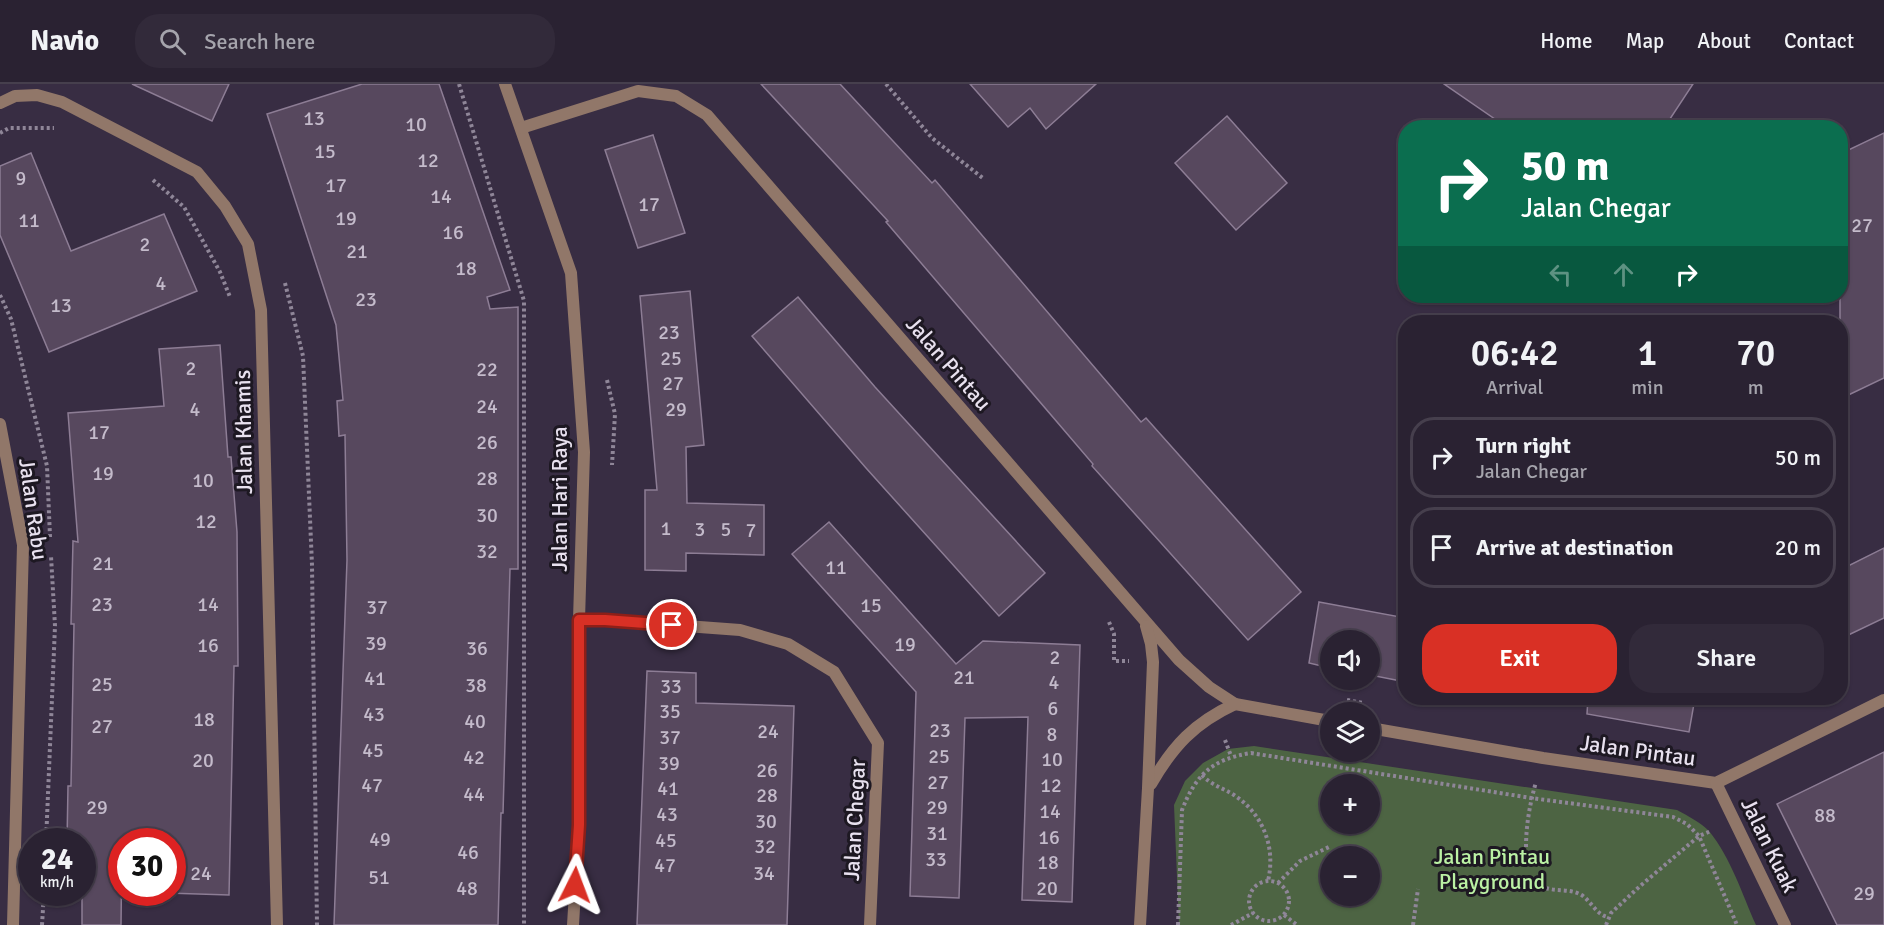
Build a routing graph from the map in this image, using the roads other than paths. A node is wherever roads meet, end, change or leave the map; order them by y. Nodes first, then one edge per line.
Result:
1 (505, 84) edge
2 (0, 103) edge
3 (520, 128) junction
4 (0, 424) edge
5 (579, 620) junction
6 (1145, 622) junction
7 (1884, 699) edge
8 (1235, 704) junction
9 (1320, 719) edge
10 (1380, 730) edge
11 (1716, 783) junction
12 (1149, 788) junction
13 (13, 925) edge
14 (277, 925) edge
15 (573, 925) edge
16 (870, 925) edge
17 (1140, 925) edge
18 (1785, 925) edge

1 - 3 street, Jalan Hari Raya
2 - 14 street, Jalan Khamis
3 - 5 street, Jalan Hari Raya
3 - 6 street, Jalan Pintau
4 - 13 street, Jalan Rabu
5 - 15 street, Jalan Hari Raya
5 - 16 street, Jalan Chegar
6 - 8 street, Jalan Pintau
6 - 12 street
7 - 11 street, Jalan Pintau
8 - 9 street, Jalan Pintau
8 - 12 street
10 - 11 street, Jalan Pintau
11 - 18 street, Jalan Kuak
12 - 17 street

